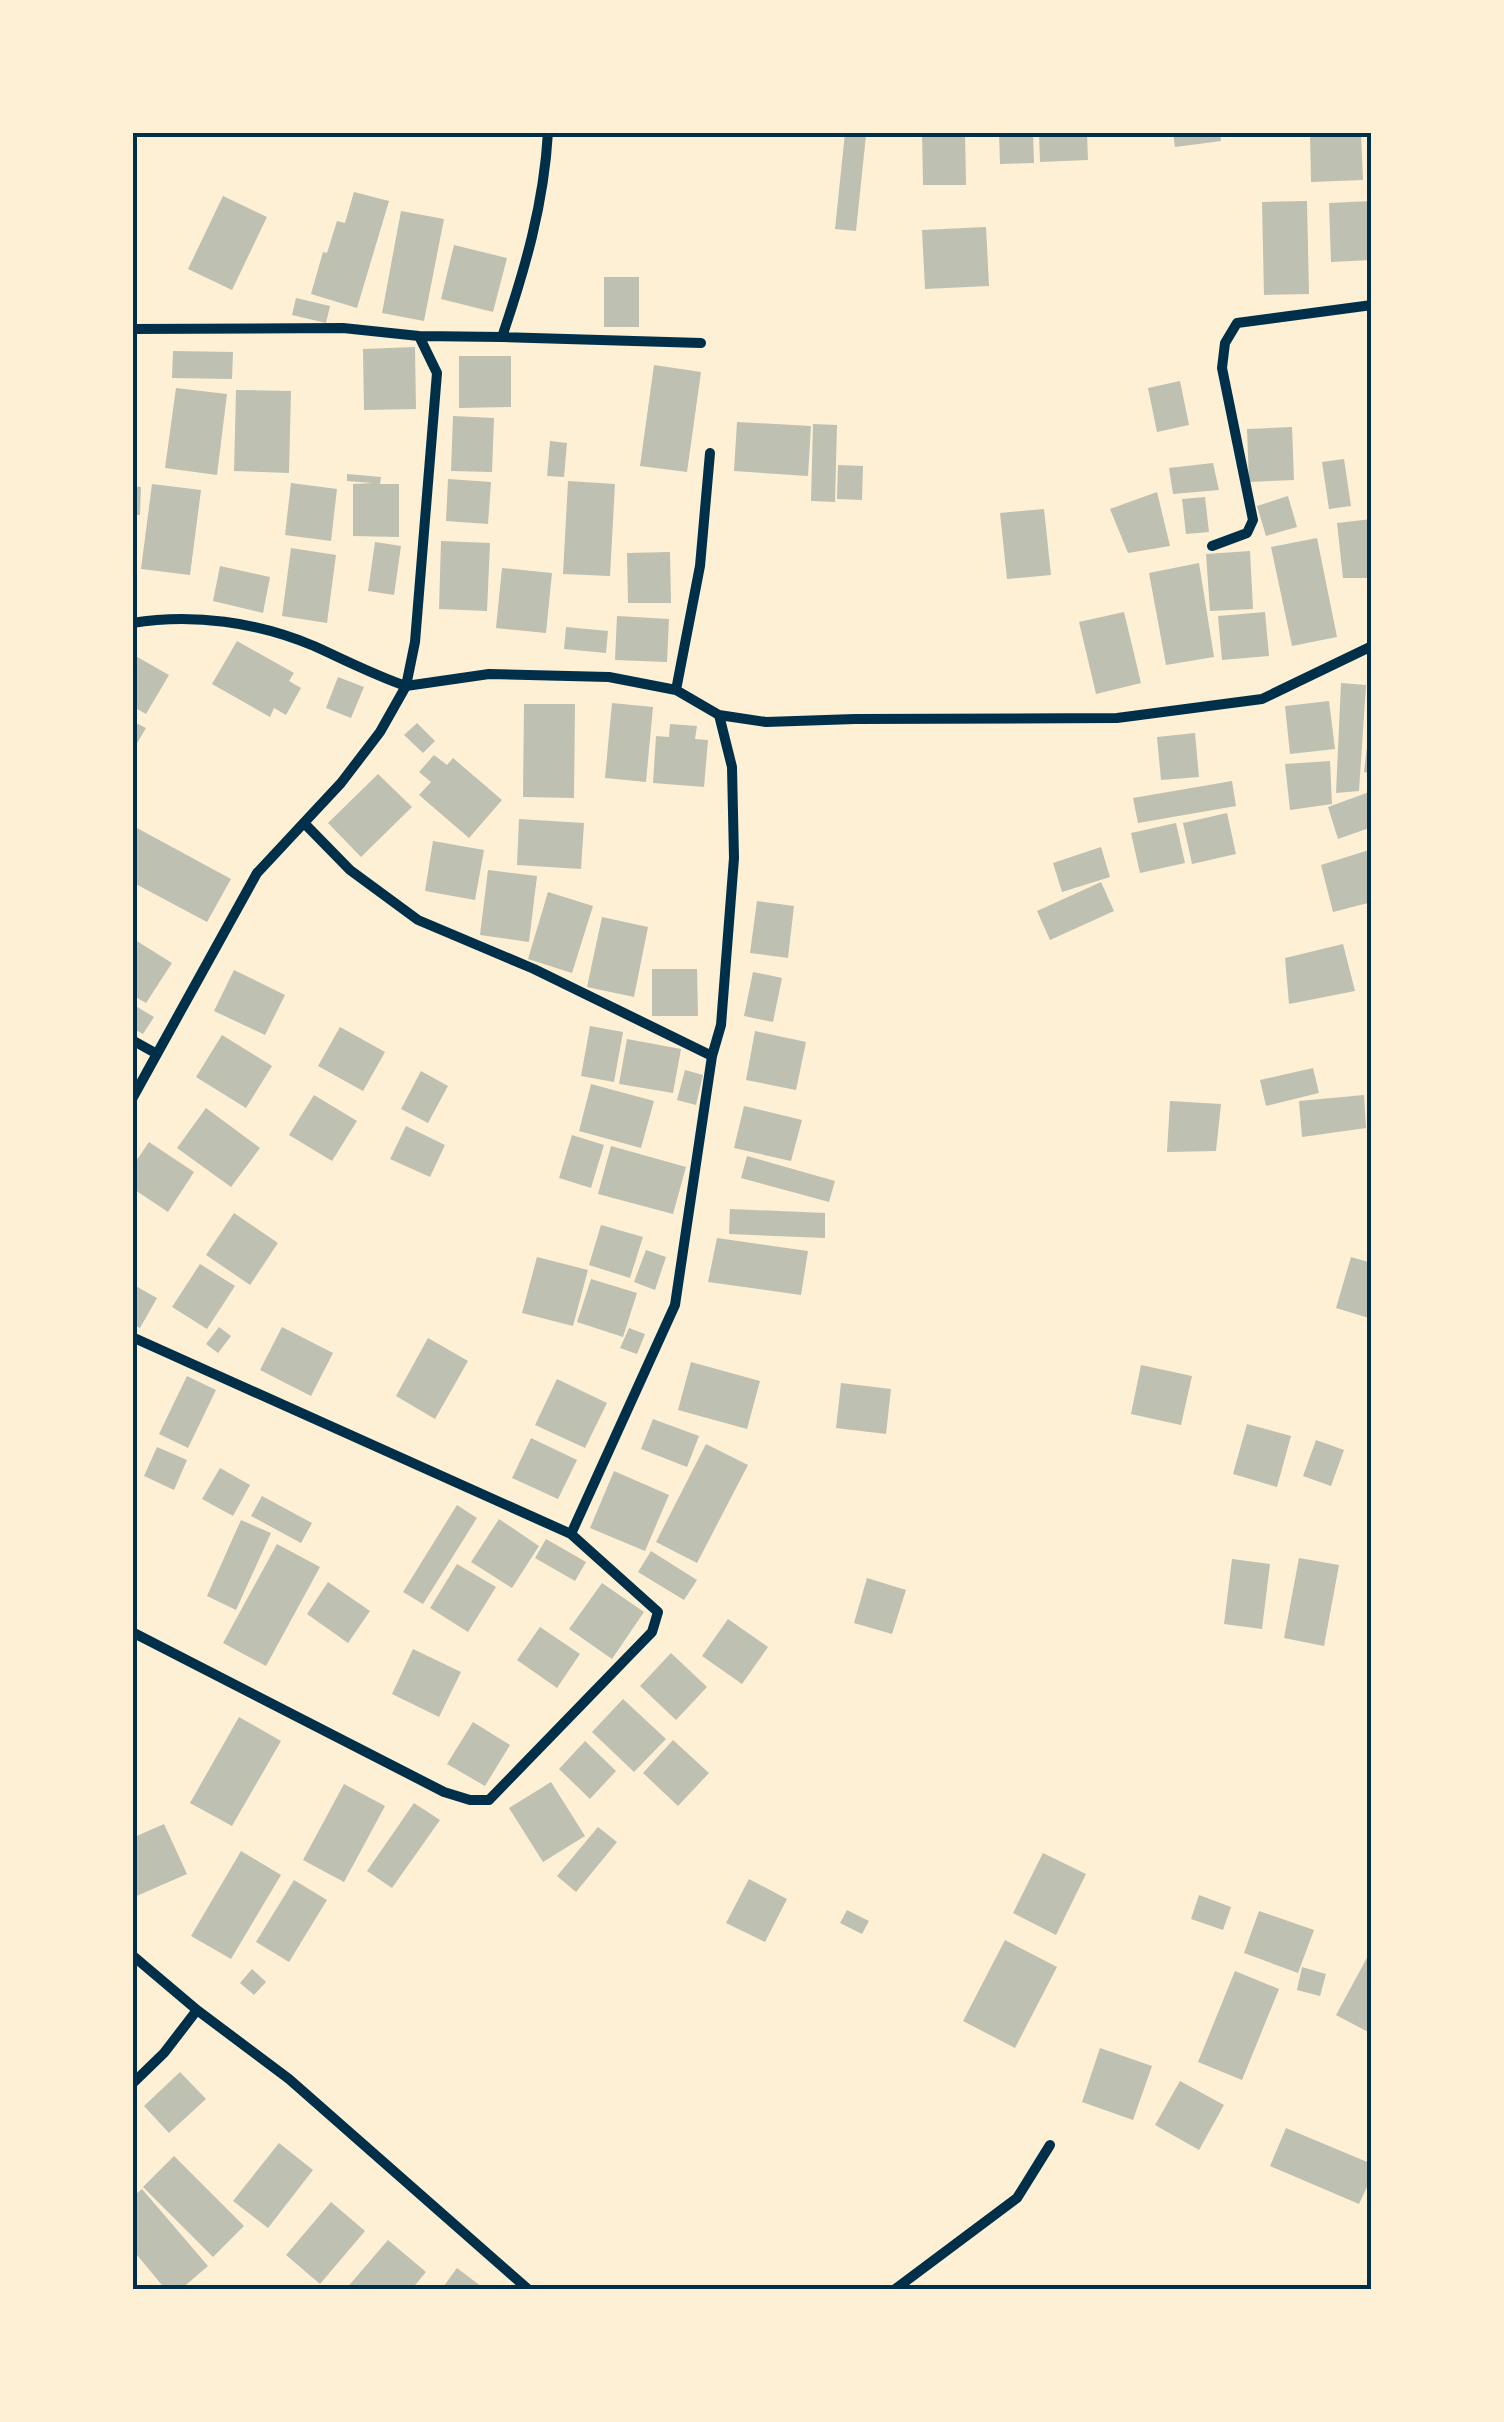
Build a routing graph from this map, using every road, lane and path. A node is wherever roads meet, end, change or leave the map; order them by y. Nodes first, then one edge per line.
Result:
1 (548, 132) edge
2 (1372, 305) edge
3 (132, 329) edge
4 (419, 336) junction
5 (502, 337) junction
6 (701, 342) dead end
7 (710, 453) dead end
8 (1212, 546) dead end
9 (132, 623) edge
10 (1372, 646) edge
11 (406, 686) junction
12 (676, 690) junction
13 (719, 714) junction
14 (305, 824) junction
15 (132, 1040) edge
16 (157, 1054) junction
17 (712, 1056) junction
18 (132, 1100) edge
19 (132, 1337) edge
20 (571, 1534) junction
21 (132, 1632) edge
22 (132, 1955) edge
23 (197, 2010) junction
24 (132, 2084) edge
25 (1050, 2145) dead end
26 (529, 2290) edge
27 (894, 2290) edge

1 - 5 street
2 - 8 street
3 - 4 street
4 - 5 street
4 - 11 street
5 - 6 street
7 - 12 street
9 - 11 street
10 - 13 street
11 - 12 street
11 - 14 street
12 - 13 street
13 - 17 street
14 - 16 street
14 - 17 street
15 - 16 street
16 - 18 street
17 - 20 street
19 - 20 street
20 - 21 street
22 - 23 street
23 - 24 street
23 - 26 street
25 - 27 street

